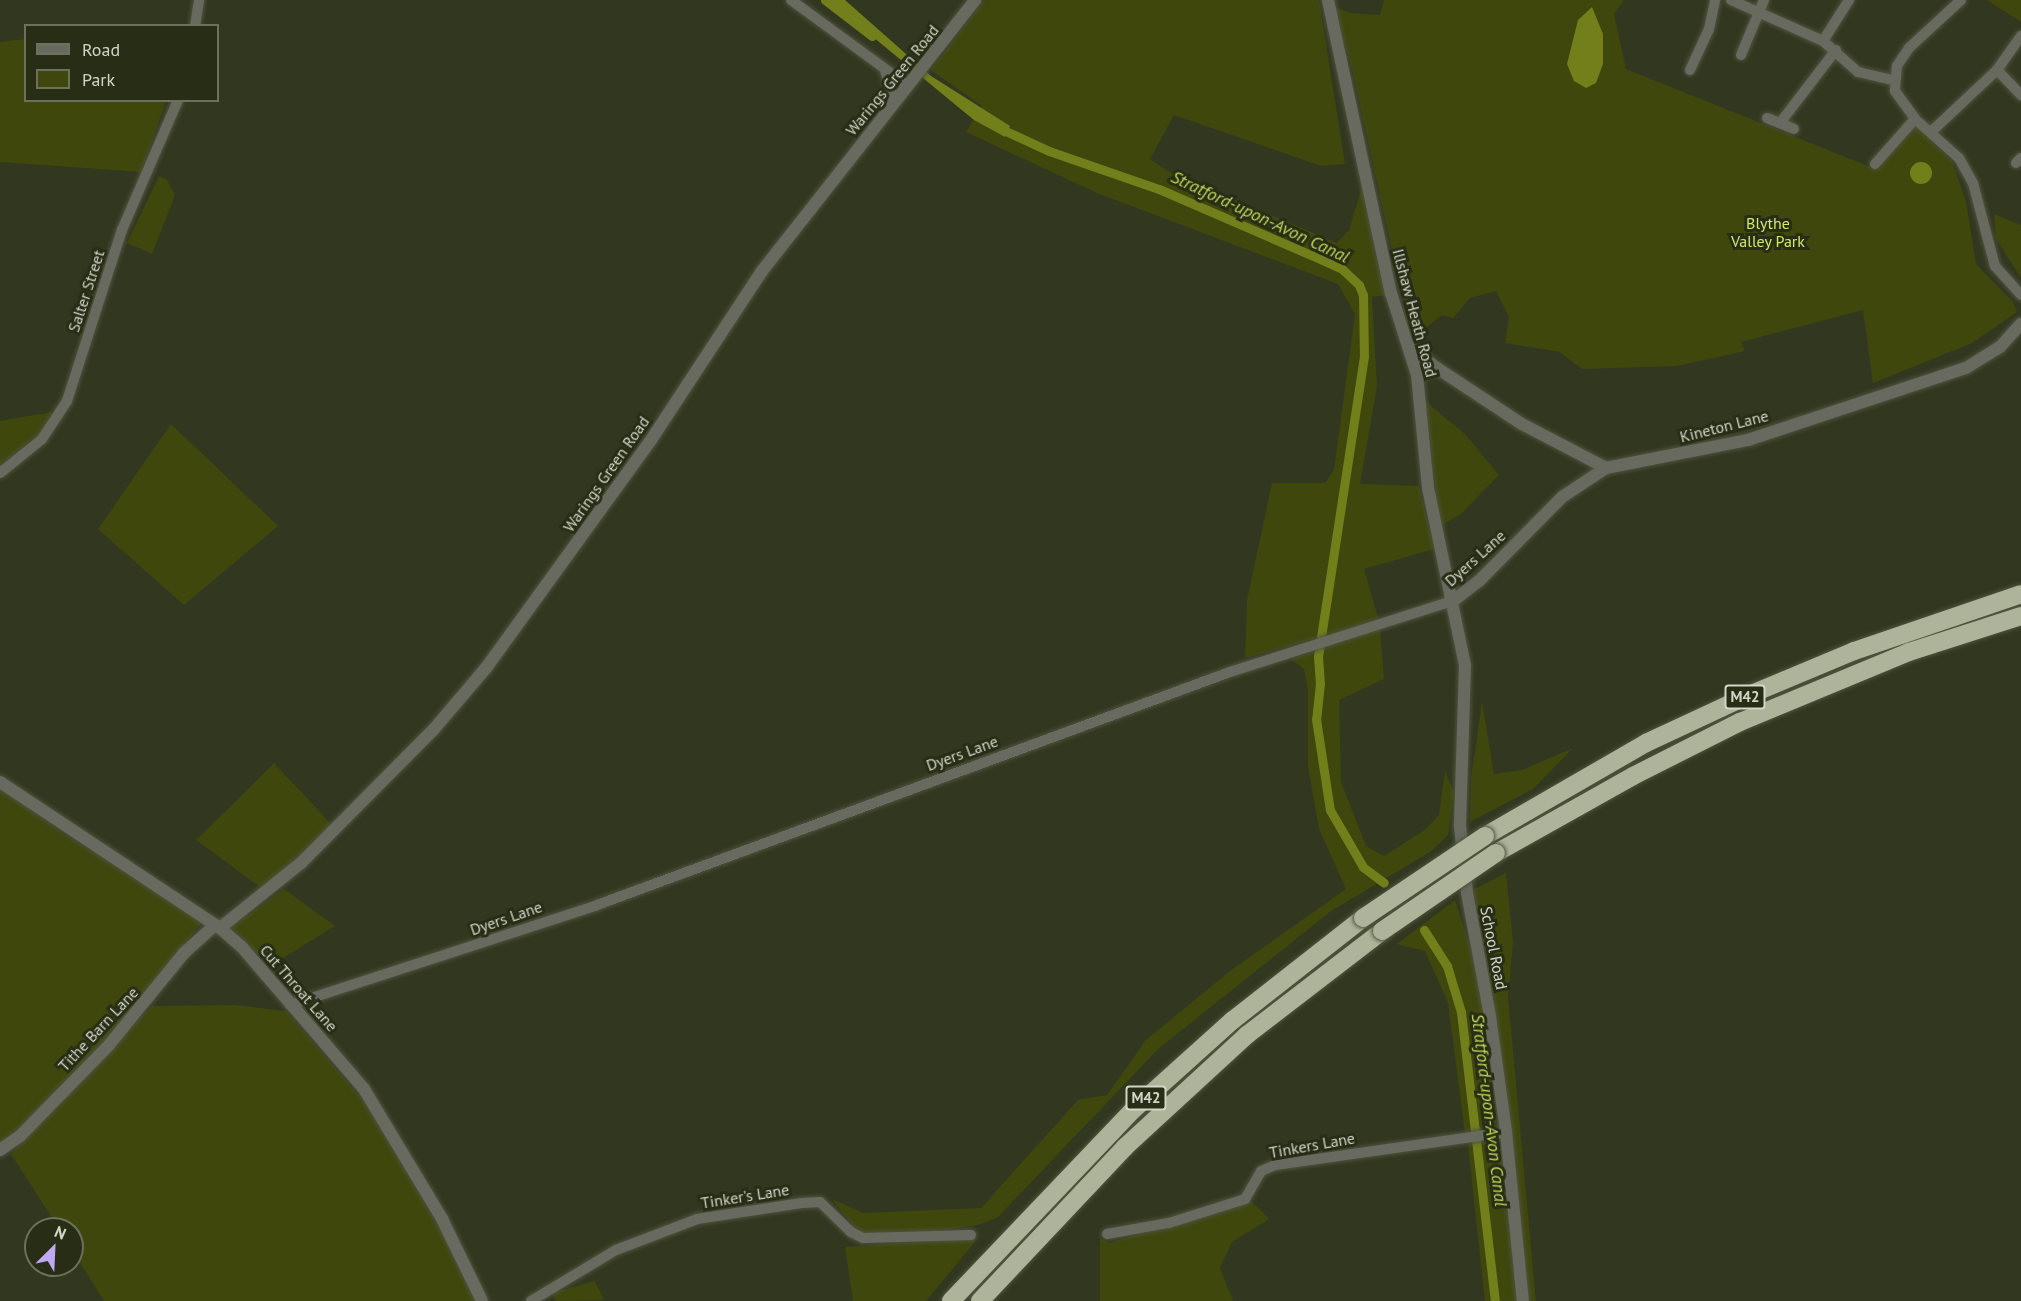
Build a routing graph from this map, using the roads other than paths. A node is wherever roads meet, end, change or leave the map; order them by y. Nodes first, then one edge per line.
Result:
1 (199, 0) edge
2 (791, 0) edge
3 (975, 0) edge
4 (1329, 0) edge
5 (1716, 0) edge
6 (1731, 0) edge
7 (1764, 0) edge
8 (1849, 0) edge
9 (1961, 0) edge
10 (1758, 12) junction
11 (195, 24) edge
12 (2021, 36) edge
13 (1823, 41) junction
14 (1836, 50) junction
15 (1741, 55) dead end
16 (885, 69) junction
17 (1997, 69) junction
18 (1690, 70) dead end
19 (1893, 80) junction
20 (910, 81) junction
21 (2021, 96) edge
22 (894, 101) junction
23 (177, 102) edge
24 (1767, 118) dead end
25 (1915, 119) junction
26 (1780, 123) junction
27 (1794, 129) dead end
28 (1932, 131) junction
29 (1875, 164) dead end
30 (2021, 295) edge
31 (2021, 324) edge
32 (1411, 348) junction
33 (1437, 368) junction
34 (1418, 375) junction
35 (1606, 468) junction
36 (0, 473) edge
37 (2021, 594) edge
38 (1453, 601) junction
39 (2021, 616) edge
40 (0, 782) edge
41 (218, 927) junction
42 (290, 1005) junction
43 (1506, 1132) junction
44 (0, 1150) edge
45 (1107, 1234) dead end
46 (971, 1235) dead end
47 (482, 1301) edge
48 (531, 1301) edge
49 (951, 1301) edge
50 (981, 1301) edge
51 (1523, 1301) edge

1 - 11 street
2 - 16 street
3 - 20 street, Warings Green Road
4 - 32 street, Illshaw Heath Road
5 - 18 street
6 - 10 street
7 - 10 street
8 - 13 street
9 - 19 street
10 - 13 street
10 - 15 street
12 - 17 street
13 - 14 street
14 - 19 street
14 - 26 street
16 - 20 street
16 - 22 street
17 - 21 street
17 - 28 street
19 - 25 street
20 - 22 street, Warings Green Road
22 - 41 street, Warings Green Road
23 - 36 street, Salter Street
24 - 26 street
25 - 28 street
25 - 29 street
26 - 27 street
28 - 30 street
31 - 35 street, Kineton Lane
32 - 33 street
32 - 34 street, Illshaw Heath Road
33 - 34 street
33 - 35 street
34 - 38 street, Illshaw Heath Road
35 - 38 street, Dyers Lane
37 - 49 highway, M42, bridge
38 - 42 street, Dyers Lane
38 - 43 street, School Road
39 - 50 highway, M42, bridge
40 - 41 street, Cut Throat Lane
41 - 42 street, Cut Throat Lane
41 - 44 street, Tithe Barn Lane
42 - 47 street, Cut Throat Lane
43 - 45 street, Tinkers Lane
43 - 51 street, School Road
46 - 48 street, Tinker's Lane

